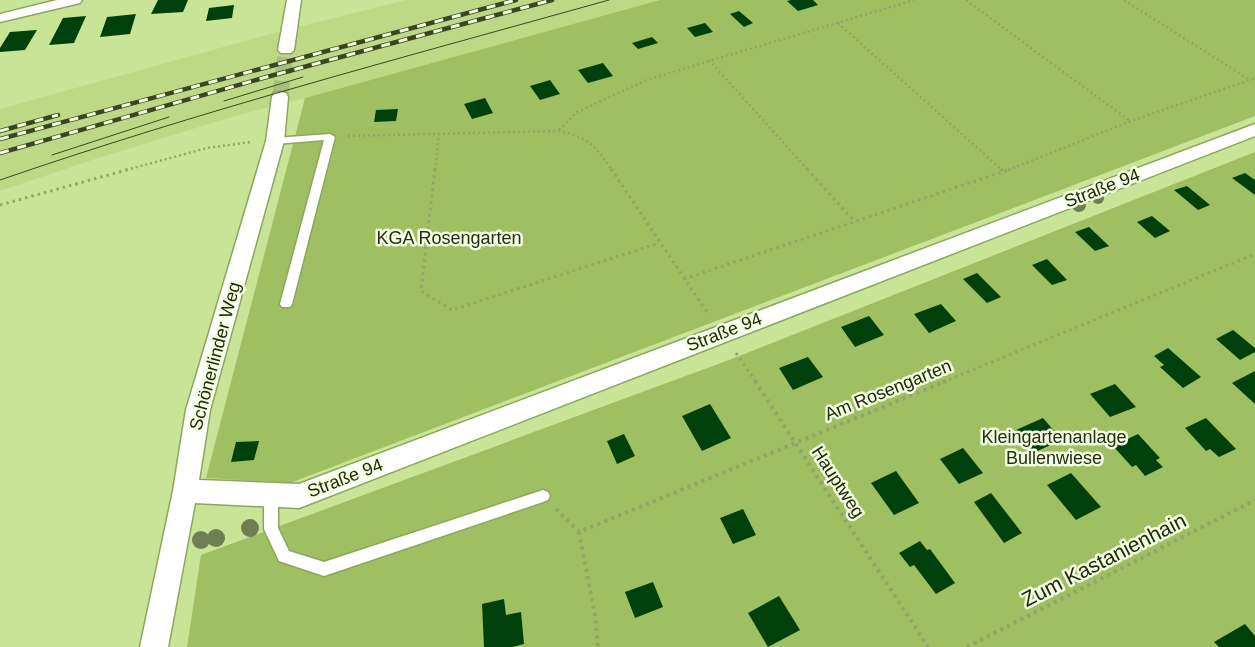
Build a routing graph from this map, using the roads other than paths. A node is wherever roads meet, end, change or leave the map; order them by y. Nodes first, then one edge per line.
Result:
1 (75, 0) edge
2 (294, 0) edge
3 (0, 18) edge
4 (286, 50) tunnel mouth
5 (280, 97) tunnel mouth
6 (1255, 130) edge
7 (275, 141) junction
8 (286, 304) dead end
9 (185, 491) junction
10 (271, 494) junction
11 (543, 496) road end
12 (154, 647) edge

1 - 3 street
2 - 4 street
5 - 7 street, Schönerlinder Weg
6 - 10 street, Straße 94
7 - 8 lane
7 - 9 street, Schönerlinder Weg
9 - 10 street, Straße 94
9 - 12 street, Schönerlinder Weg
10 - 11 lane

